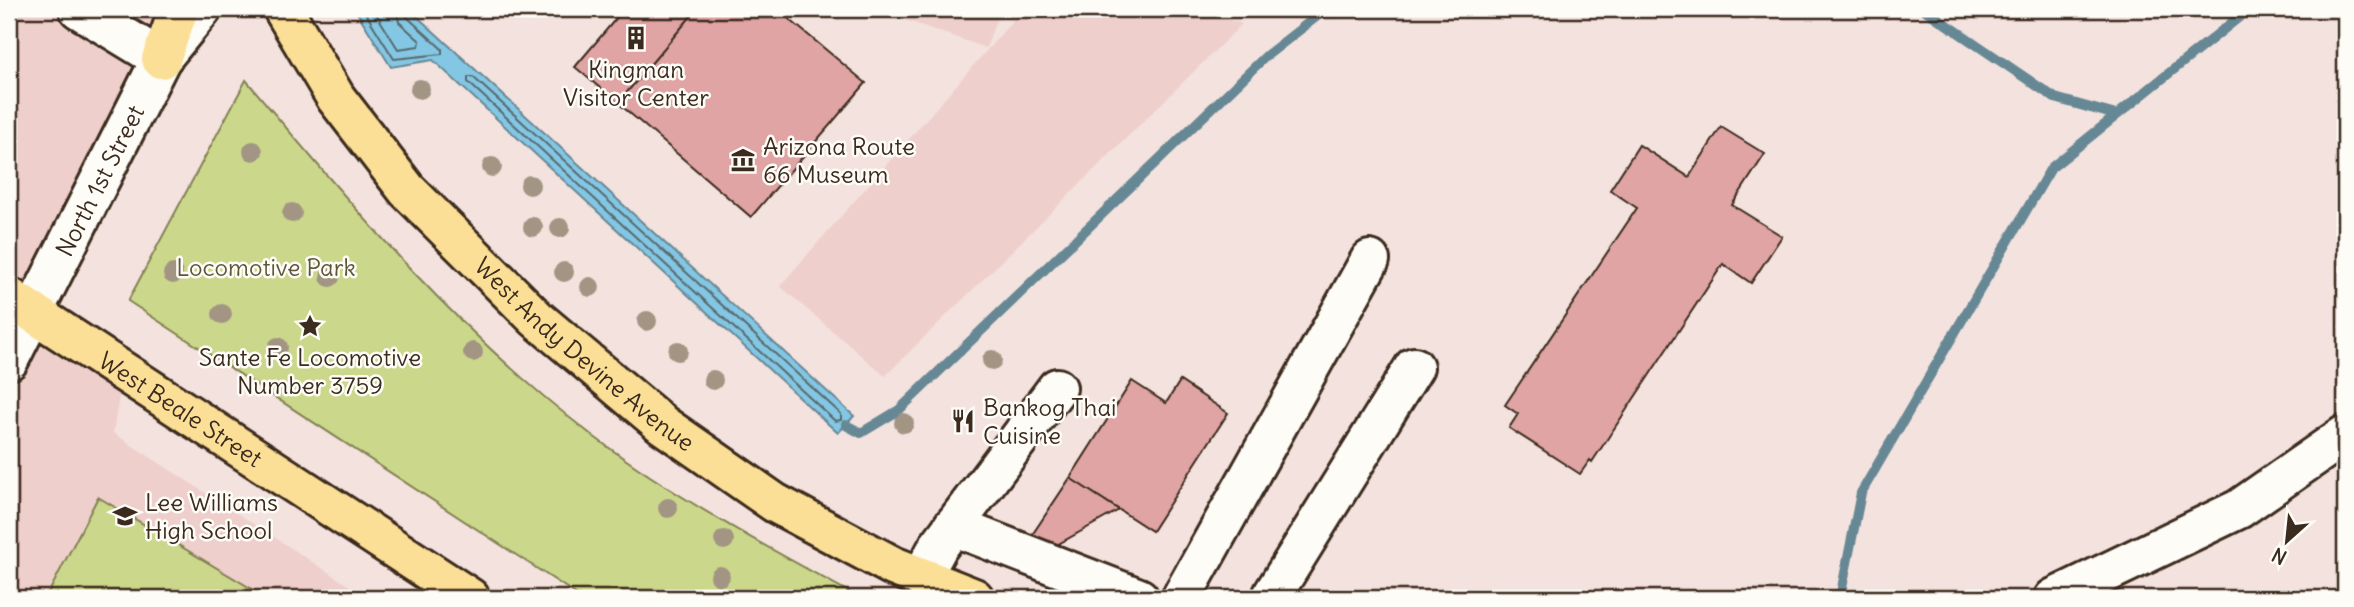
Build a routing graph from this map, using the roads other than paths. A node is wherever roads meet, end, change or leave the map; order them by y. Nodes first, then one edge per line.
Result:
1 (79, 9) edge
2 (179, 9) edge
3 (202, 9) edge
4 (283, 9) edge
5 (161, 59) junction
6 (1370, 260) dead end
7 (20, 305) edge
8 (9, 360) edge
9 (1414, 367) dead end
10 (1057, 388) dead end
11 (2345, 435) edge
12 (953, 526) junction
13 (921, 578) junction
14 (1273, 594) dead end
15 (470, 598) edge
16 (974, 598) edge
17 (1139, 598) edge
18 (1181, 598) edge
19 (2054, 598) edge

1 - 5 street
2 - 5 main road
3 - 5 street, North 1st Street
4 - 13 main road, West Andy Devine Avenue
5 - 7 street, North 1st Street
6 - 18 street
7 - 8 street, North 1st Street
7 - 15 main road, West Beale Street
9 - 14 street
10 - 12 street
11 - 19 street
12 - 13 street
12 - 17 street
13 - 16 main road, West Andy Devine Avenue

